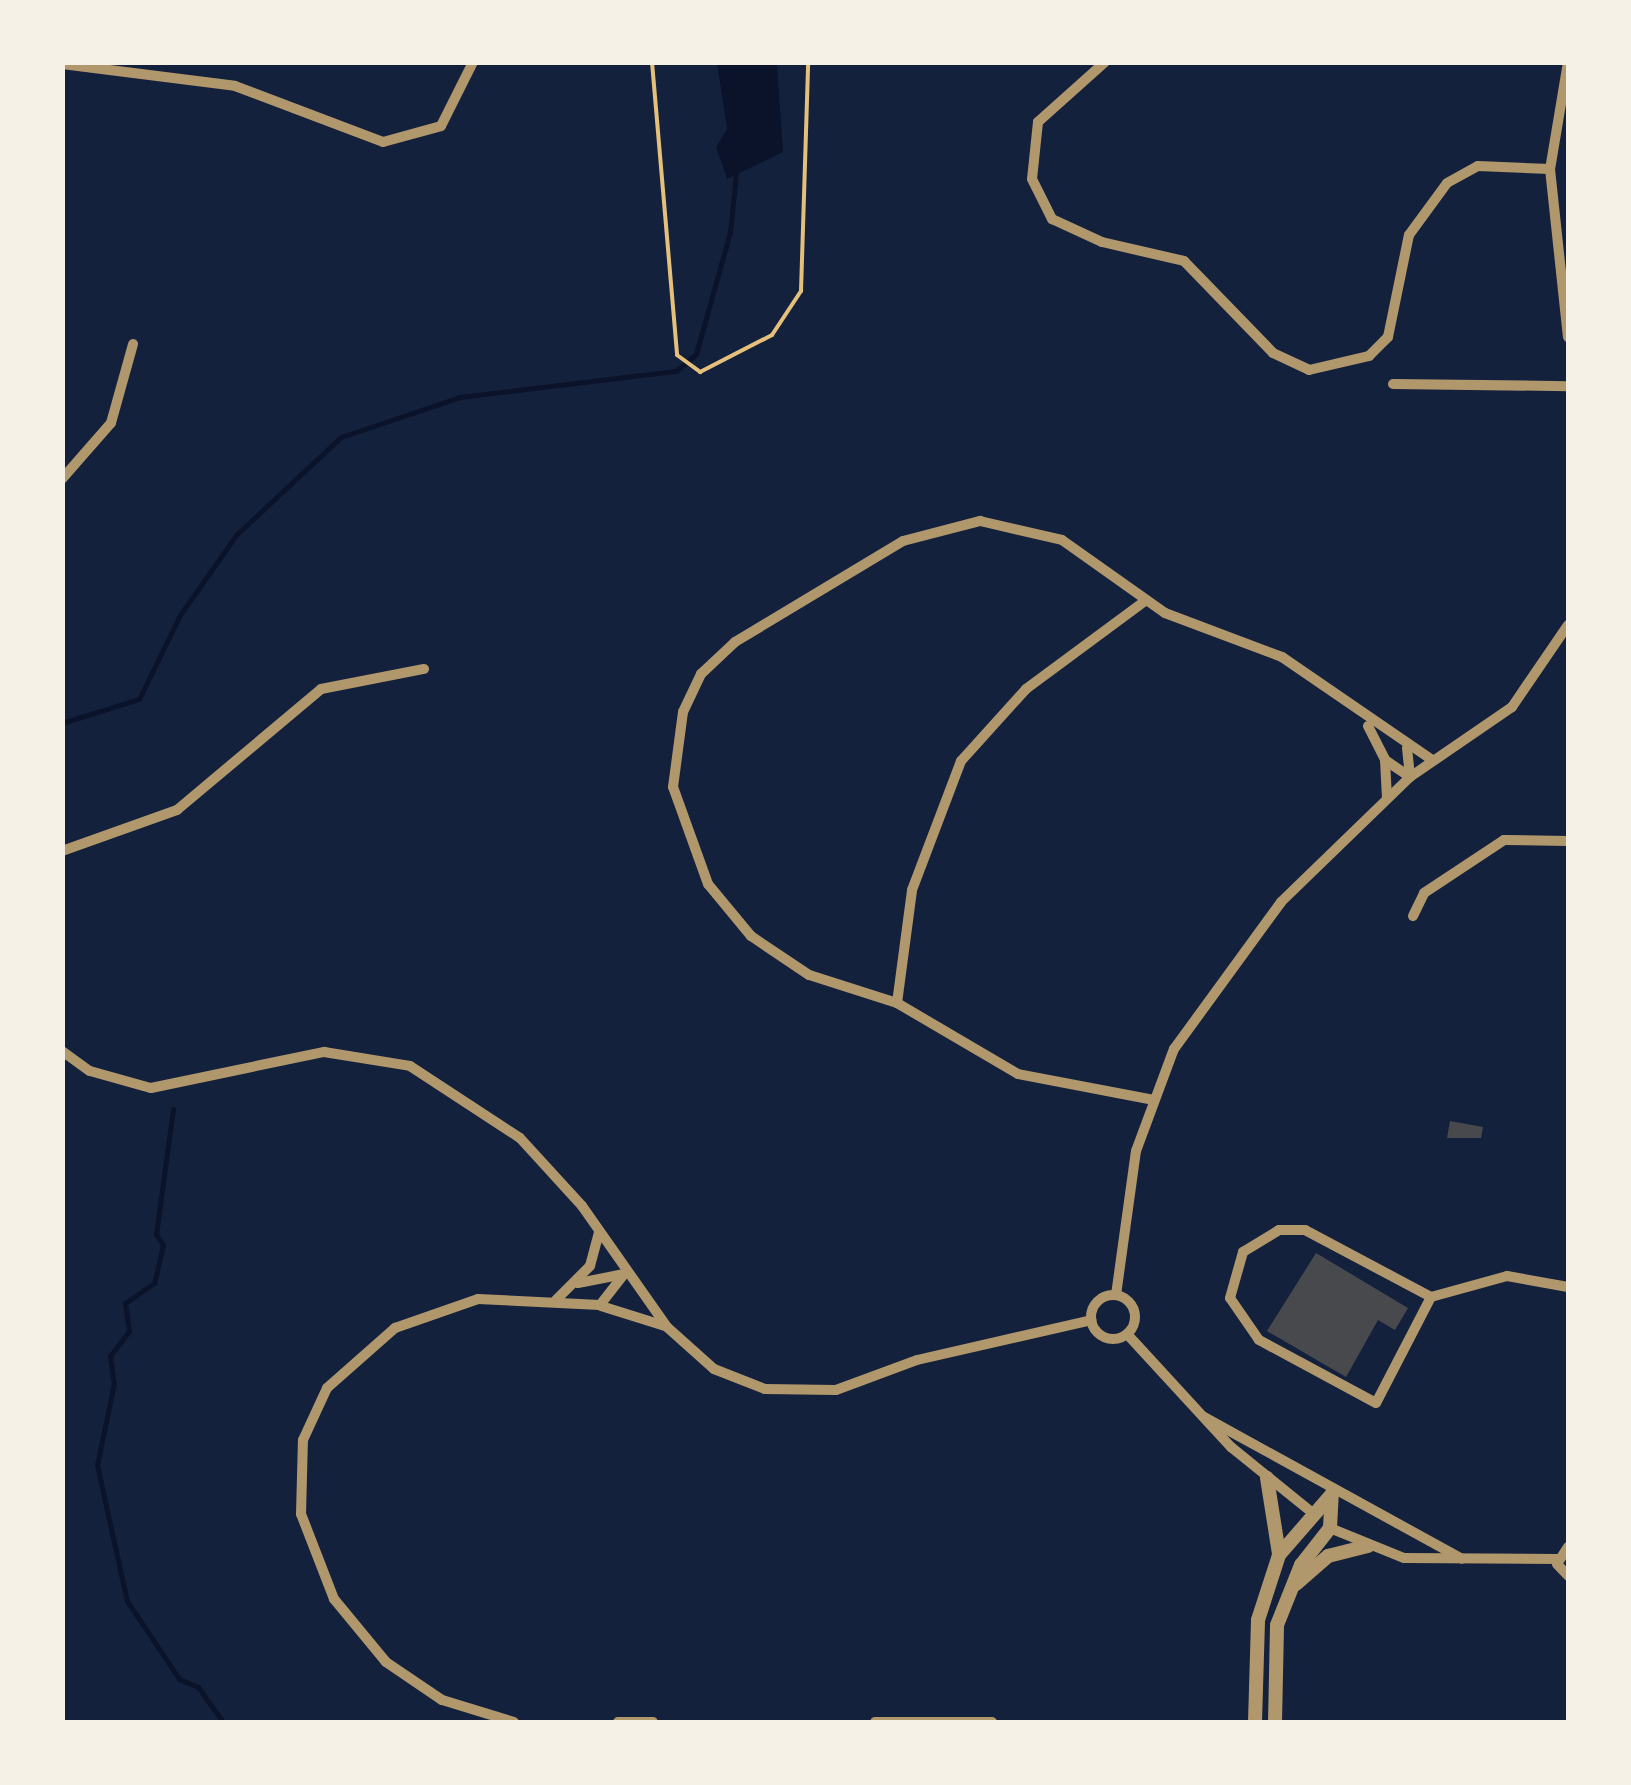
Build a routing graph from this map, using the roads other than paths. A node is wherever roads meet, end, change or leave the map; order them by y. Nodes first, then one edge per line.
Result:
1 (474, 62) edge
2 (1105, 62) edge
3 (1568, 62) edge
4 (62, 64) edge
5 (1550, 170) junction
6 (1568, 337) edge
7 (133, 344) dead end
8 (1393, 384) dead end
9 (1568, 386) edge
10 (62, 479) edge
11 (1145, 601) junction
12 (1568, 625) edge
13 (424, 668) dead end
14 (1362, 716) junction
15 (1407, 748) junction
16 (1431, 759) junction
17 (1385, 760) junction
18 (1410, 777) junction
19 (1387, 797) junction
20 (1568, 841) edge
21 (62, 851) edge
22 (1413, 916) dead end
23 (898, 1003) junction
24 (62, 1052) edge
25 (1154, 1100) junction
26 (599, 1232) junction
27 (624, 1274) junction
28 (578, 1283) junction
29 (1568, 1287) edge
30 (1116, 1296) junction
31 (1431, 1297) junction
32 (555, 1300) junction
33 (600, 1305) junction
34 (1091, 1320) junction
35 (667, 1328) junction
36 (1127, 1334) junction
37 (1204, 1417) junction
38 (1267, 1478) junction
39 (1332, 1494) junction
40 (1310, 1510) junction
41 (1330, 1528) junction
42 (1368, 1546) junction
43 (1568, 1547) edge
44 (1279, 1554) junction
45 (1462, 1558) junction
46 (1557, 1559) junction
47 (1568, 1576) edge
48 (1292, 1588) junction
49 (514, 1722) edge
50 (618, 1722) edge
51 (653, 1722) edge
52 (875, 1722) edge
53 (992, 1722) edge
54 (1254, 1722) edge
55 (1274, 1722) edge

1 - 4 street
2 - 5 street
3 - 5 street
5 - 6 street
7 - 10 street
8 - 9 street
11 - 14 street
11 - 23 street
11 - 23 street
12 - 16 street
13 - 21 street
14 - 15 street
14 - 17 street
15 - 16 street
15 - 18 street
16 - 18 street
17 - 18 street
17 - 19 street
18 - 19 street
19 - 25 street
20 - 22 street
23 - 25 street
24 - 26 street
25 - 30 street
26 - 27 street
26 - 28 street
27 - 28 street
27 - 33 street
27 - 35 street
28 - 32 street
29 - 31 street
30 - 34 street
30 - 36 street
31 - 31 street
32 - 33 street
32 - 49 street
33 - 35 street
34 - 35 street
34 - 36 street
36 - 37 street
37 - 38 street
37 - 39 street
38 - 40 street
38 - 44 street
39 - 40 street
39 - 41 street
39 - 45 street
40 - 41 street
40 - 44 street
41 - 42 street
41 - 48 street
42 - 45 street
42 - 48 street
43 - 46 street
44 - 54 street
45 - 46 street
46 - 47 street
48 - 55 street
50 - 51 street
52 - 53 street

